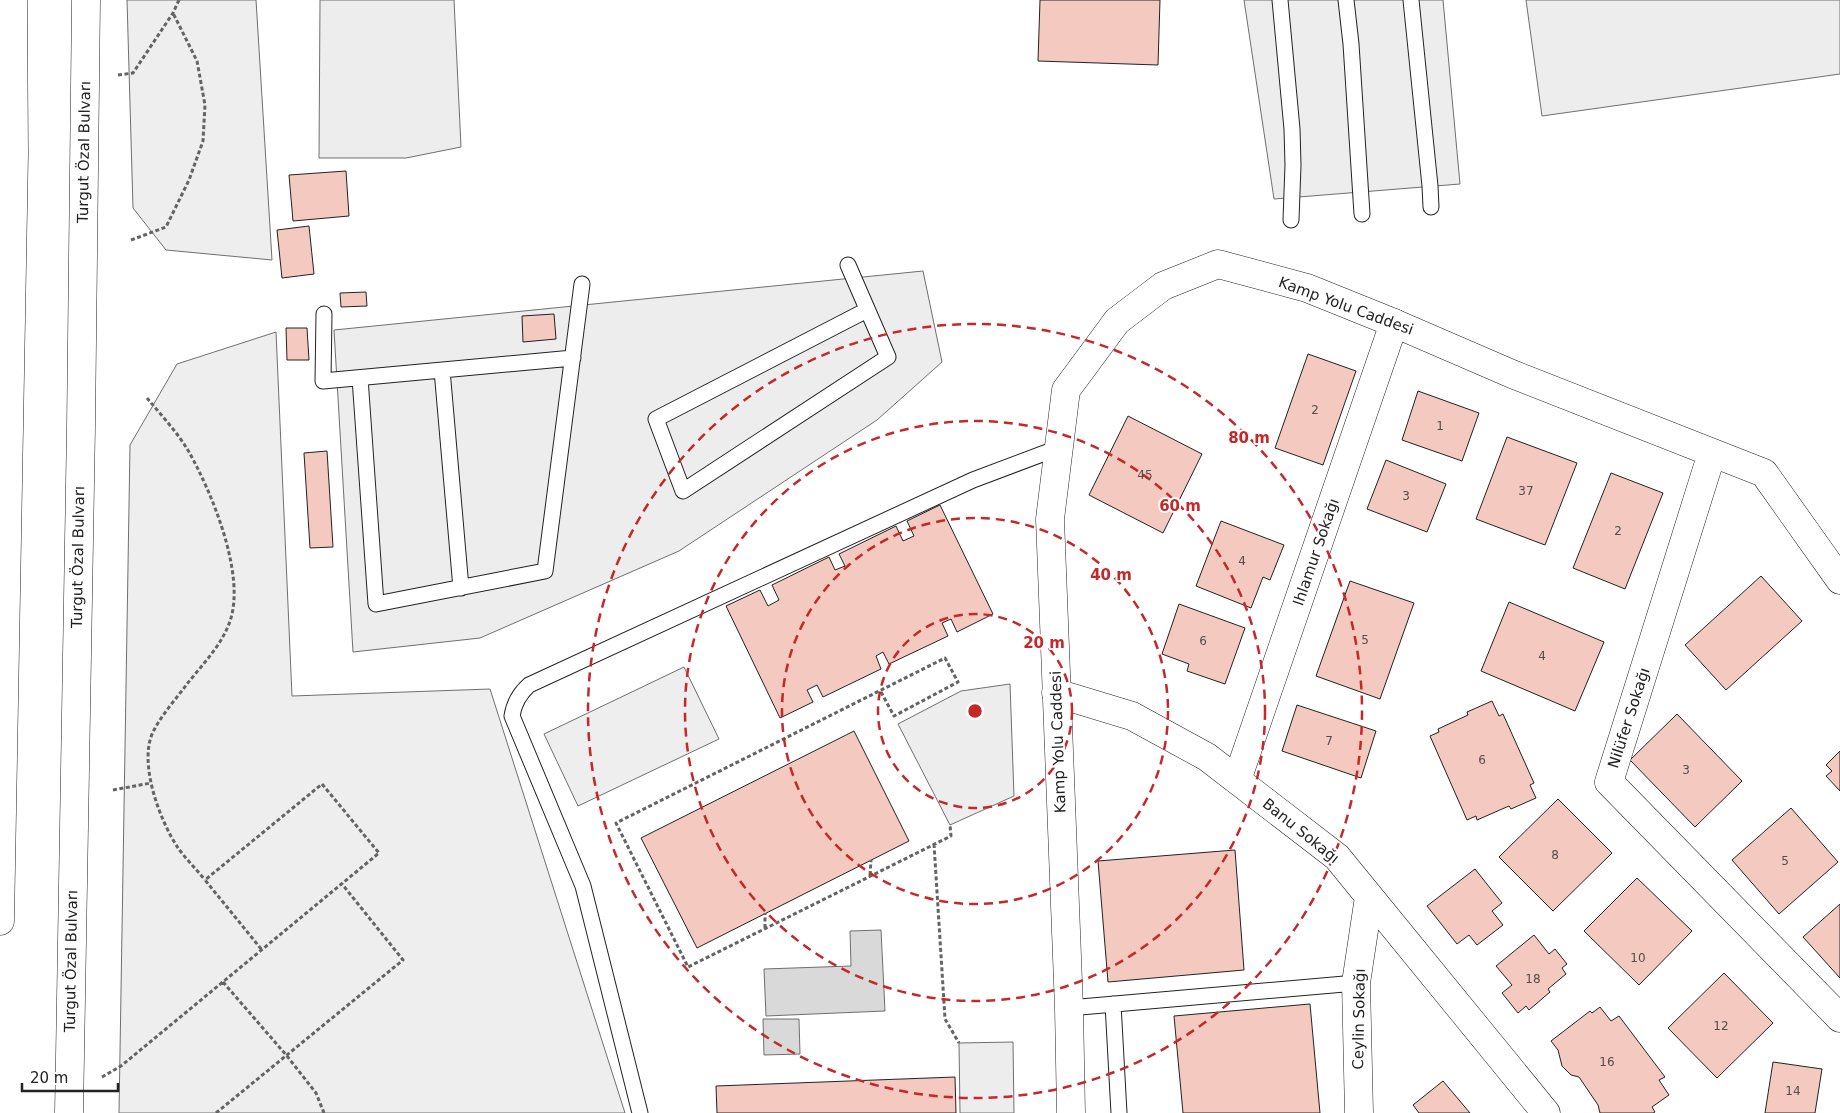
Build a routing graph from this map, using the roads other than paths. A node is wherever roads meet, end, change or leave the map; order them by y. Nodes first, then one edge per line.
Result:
1 (13, 0) edge
2 (86, 0) edge
3 (1280, 0) edge
4 (1346, 0) edge
5 (1411, 0) edge
6 (7, 148) edge
7 (1431, 207) dead end
8 (1362, 214) dead end
9 (1291, 220) dead end
10 (848, 265) dead end
11 (6, 266) edge
12 (582, 284) dead end
13 (867, 310) junction
14 (324, 314) dead end
15 (1394, 323) junction
16 (573, 358) junction
17 (442, 370) junction
18 (360, 378) junction
19 (1058, 448) junction
20 (1712, 453) junction
21 (4, 481) edge
22 (1840, 580) edge
23 (461, 588) junction
24 (1056, 693) junction
25 (1237, 780) junction
26 (1369, 897) junction
27 (0, 920) edge
28 (1356, 983) junction
29 (1113, 1004) junction
30 (1069, 1008) junction
31 (1840, 1018) edge
32 (69, 1113) edge
33 (640, 1113) edge
34 (1070, 1113) edge
35 (1119, 1113) edge
36 (1359, 1113) edge
37 (1546, 1113) edge

1 - 6 main road
2 - 32 main road, Turgut Özal Bulvarı
3 - 9 lane
4 - 8 lane
5 - 7 lane
6 - 11 main road
10 - 13 lane
11 - 21 main road
12 - 16 lane
13 - 13 lane
14 - 18 lane
15 - 19 main road, Kamp Yolu Caddesi
15 - 20 main road, Kamp Yolu Caddesi
15 - 25 main road, Ihlamur Sokağı
16 - 17 lane
16 - 23 lane
17 - 18 lane
17 - 23 lane
18 - 23 lane
19 - 24 main road, Kamp Yolu Caddesi
19 - 33 lane
20 - 22 main road, Kamp Yolu Caddesi
20 - 31 main road, Nilüfer Sokağı
21 - 27 main road
24 - 25 main road, Banu Sokağı
24 - 30 main road, Kamp Yolu Caddesi
25 - 26 main road, Banu Sokağı
26 - 28 main road, Ceylin Sokağı
26 - 37 main road, Banu Sokağı
28 - 29 lane
28 - 36 main road, Ceylin Sokağı
29 - 30 lane
29 - 35 lane
30 - 34 main road, Kamp Yolu Caddesi

